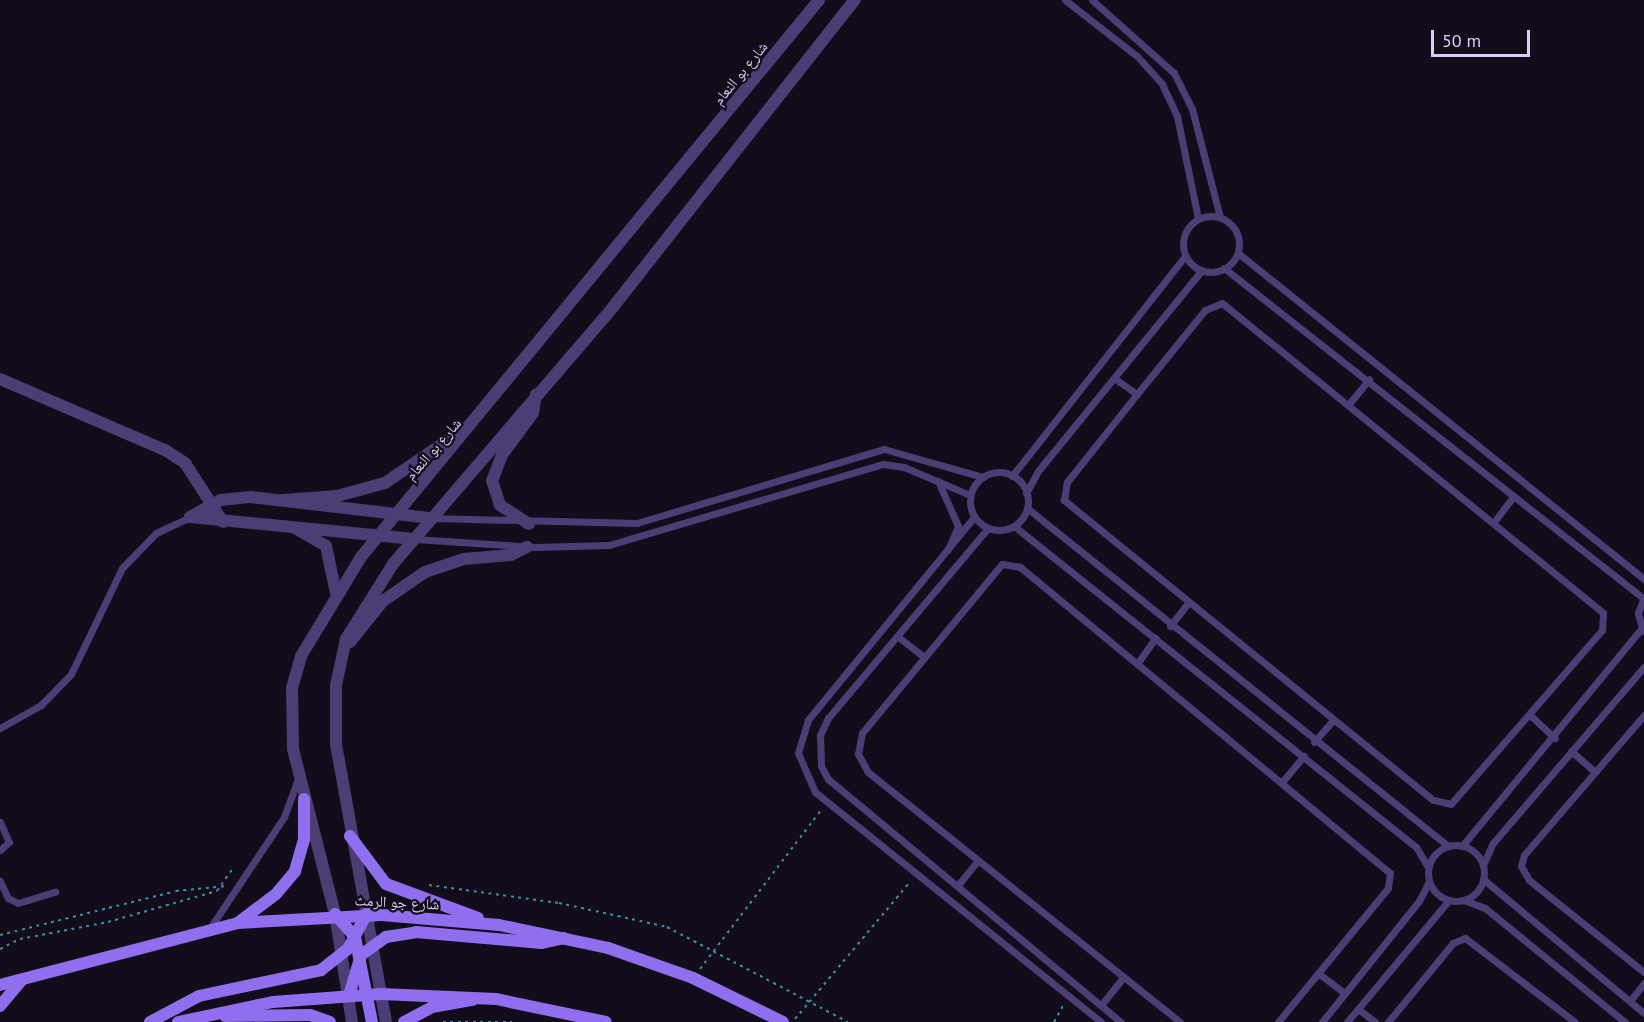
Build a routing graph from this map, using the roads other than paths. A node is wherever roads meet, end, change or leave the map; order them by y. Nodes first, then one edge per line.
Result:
1 (819, 0) edge
2 (856, 0) edge
3 (1065, 0) edge
4 (1092, 0) edge
5 (1220, 217) junction
6 (1198, 218) junction
7 (1238, 253) junction
8 (1185, 256) junction
9 (1224, 268) junction
10 (1202, 270) junction
11 (1114, 378) junction
12 (0, 379) edge
13 (1369, 379) junction
14 (537, 394) junction
15 (1137, 394) junction
16 (1349, 404) junction
17 (476, 422) junction
18 (1012, 476) junction
19 (983, 477) junction
20 (938, 481) junction
21 (1026, 493) junction
22 (970, 495) junction
23 (1514, 497) junction
24 (283, 500) junction
25 (214, 503) junction
26 (1027, 508) junction
27 (397, 513) junction
28 (190, 517) junction
29 (974, 517) junction
30 (431, 518) junction
31 (223, 522) junction
32 (1494, 522) junction
33 (529, 524) junction
34 (1014, 526) junction
35 (295, 528) junction
36 (987, 528) junction
37 (381, 533) junction
38 (414, 539) junction
39 (527, 547) junction
40 (946, 556) junction
41 (1644, 579) edge
42 (336, 593) junction
43 (1644, 597) edge
44 (1188, 603) junction
45 (1170, 626) junction
46 (1643, 631) edge
47 (897, 636) junction
48 (1155, 638) junction
49 (339, 655) junction
50 (923, 657) junction
51 (1137, 663) junction
52 (1644, 667) edge
53 (1530, 715) junction
54 (1644, 716) edge
55 (1333, 720) junction
56 (0, 728) edge
57 (1555, 738) junction
58 (1314, 742) junction
59 (1572, 752) junction
60 (1304, 756) junction
61 (1595, 772) junction
62 (298, 779) junction
63 (1282, 782) junction
64 (304, 799) junction
65 (0, 822) edge
66 (350, 836) junction
67 (1448, 846) junction
68 (1462, 846) junction
69 (0, 850) edge
70 (978, 860) junction
71 (1483, 865) junction
72 (1428, 867) junction
73 (1484, 879) junction
74 (0, 881) edge
75 (1429, 881) junction
76 (958, 885) junction
77 (55, 891) dead end
78 (1449, 900) junction
79 (1464, 900) junction
80 (335, 914) junction
81 (367, 915) junction
82 (238, 923) junction
83 (499, 925) junction
84 (207, 932) junction
85 (356, 937) junction
86 (564, 938) junction
87 (374, 943) junction
88 (343, 954) junction
89 (361, 955) junction
90 (1644, 972) edge
91 (1318, 973) junction
92 (1124, 977) junction
93 (23, 979) junction
94 (1644, 982) edge
95 (0, 985) edge
96 (1345, 993) junction
97 (381, 994) junction
98 (367, 995) junction
99 (349, 996) junction
100 (481, 998) junction
101 (1630, 1001) junction
102 (1101, 1005) junction
103 (0, 1006) edge
104 (1358, 1009) junction
105 (219, 1013) junction
106 (1644, 1013) edge
107 (1615, 1014) junction
108 (150, 1022) edge
109 (178, 1022) edge
110 (330, 1022) edge
111 (352, 1022) edge
112 (372, 1022) edge
113 (386, 1022) edge
114 (404, 1022) edge
115 (606, 1022) edge
116 (783, 1022) edge
117 (1101, 1022) edge
118 (1121, 1022) edge
119 (1180, 1022) edge
120 (1278, 1022) edge
121 (1322, 1022) edge
122 (1347, 1022) edge
123 (1375, 1022) edge
124 (1388, 1022) edge
125 (1575, 1022) edge
126 (1609, 1022) edge
127 (1625, 1022) edge

1 - 17 street, شارع بو النعام
2 - 14 street
3 - 6 lane
4 - 5 lane
5 - 6 lane
5 - 7 lane
6 - 8 lane
7 - 9 lane
7 - 41 lane
8 - 10 lane
8 - 18 lane
9 - 10 lane
9 - 13 lane
10 - 11 lane
11 - 15 lane
11 - 21 lane
12 - 25 street
13 - 16 lane
13 - 23 lane
14 - 30 street
14 - 33 street
15 - 16 lane
15 - 44 lane
16 - 32 lane
17 - 24 street
17 - 27 street, شارع بو النعام
18 - 19 lane
18 - 21 lane
19 - 22 lane
19 - 33 lane
20 - 22 lane
20 - 39 lane
20 - 40 lane
21 - 26 lane
22 - 29 lane
23 - 32 lane
23 - 43 lane
24 - 25 street
24 - 27 street
25 - 28 street
25 - 31 street
26 - 34 lane
26 - 45 lane
27 - 30 street
27 - 37 street, شارع بو النعام
28 - 31 street
28 - 56 lane
29 - 36 lane
29 - 40 lane
30 - 33 lane
30 - 38 street
31 - 35 street
32 - 53 lane
34 - 36 lane
34 - 48 lane
35 - 37 street
35 - 42 street
36 - 47 lane
37 - 38 street
37 - 42 street, شارع بو النعام
38 - 39 lane
38 - 49 street
39 - 49 street
40 - 117 lane
42 - 62 street, شارع بو النعام
43 - 46 lane
44 - 45 lane
44 - 55 lane
45 - 58 lane
46 - 57 lane
47 - 50 lane
47 - 76 lane
48 - 51 lane
48 - 60 lane
49 - 66 street
50 - 51 lane
50 - 70 lane
51 - 63 lane
52 - 59 lane
53 - 55 lane
53 - 57 lane
54 - 61 lane
55 - 58 lane
57 - 68 lane
58 - 67 lane
59 - 61 lane
59 - 71 lane
60 - 63 lane
60 - 72 lane
61 - 90 lane
62 - 64 street, شارع بو النعام
62 - 84 lane
63 - 91 lane
64 - 80 street, شارع بو النعام
64 - 82 main road
65 - 69 lane
66 - 81 street
66 - 83 main road
67 - 68 lane
67 - 72 lane
68 - 71 lane
70 - 76 lane
70 - 92 lane
71 - 73 lane
72 - 75 lane
73 - 79 lane
73 - 101 lane
74 - 77 lane
75 - 78 lane
75 - 96 lane
76 - 102 lane
78 - 79 lane
78 - 104 lane
79 - 107 lane
80 - 81 main road, شارع جو الرمث
80 - 82 main road, شارع جو الرمث
80 - 85 main road
80 - 88 street, شارع بو النعام
81 - 83 main road, شارع جو الرمث
81 - 85 main road
81 - 87 street
82 - 84 main road, شارع جو الرمث
83 - 86 main road, شارع جو الرمث
84 - 93 main road, شارع جو الرمث
85 - 88 main road
85 - 89 main road
86 - 87 main road
86 - 116 main road, شارع جو الرمث
87 - 89 main road
87 - 97 street
88 - 99 street, شارع بو النعام
88 - 108 main road
89 - 98 main road
89 - 99 main road
91 - 96 lane
91 - 120 lane
92 - 102 lane
92 - 119 lane
93 - 95 main road, شارع جو الرمث
93 - 103 main road
94 - 101 lane
96 - 121 lane
97 - 98 main road
97 - 100 main road
97 - 113 street
98 - 99 main road
98 - 112 main road
99 - 105 main road
99 - 111 street, شارع بو النعام
100 - 114 main road
100 - 115 main road
101 - 106 lane
102 - 118 lane
104 - 122 lane
104 - 123 lane
105 - 109 main road
105 - 110 main road
107 - 126 lane
107 - 127 lane
124 - 125 lane

